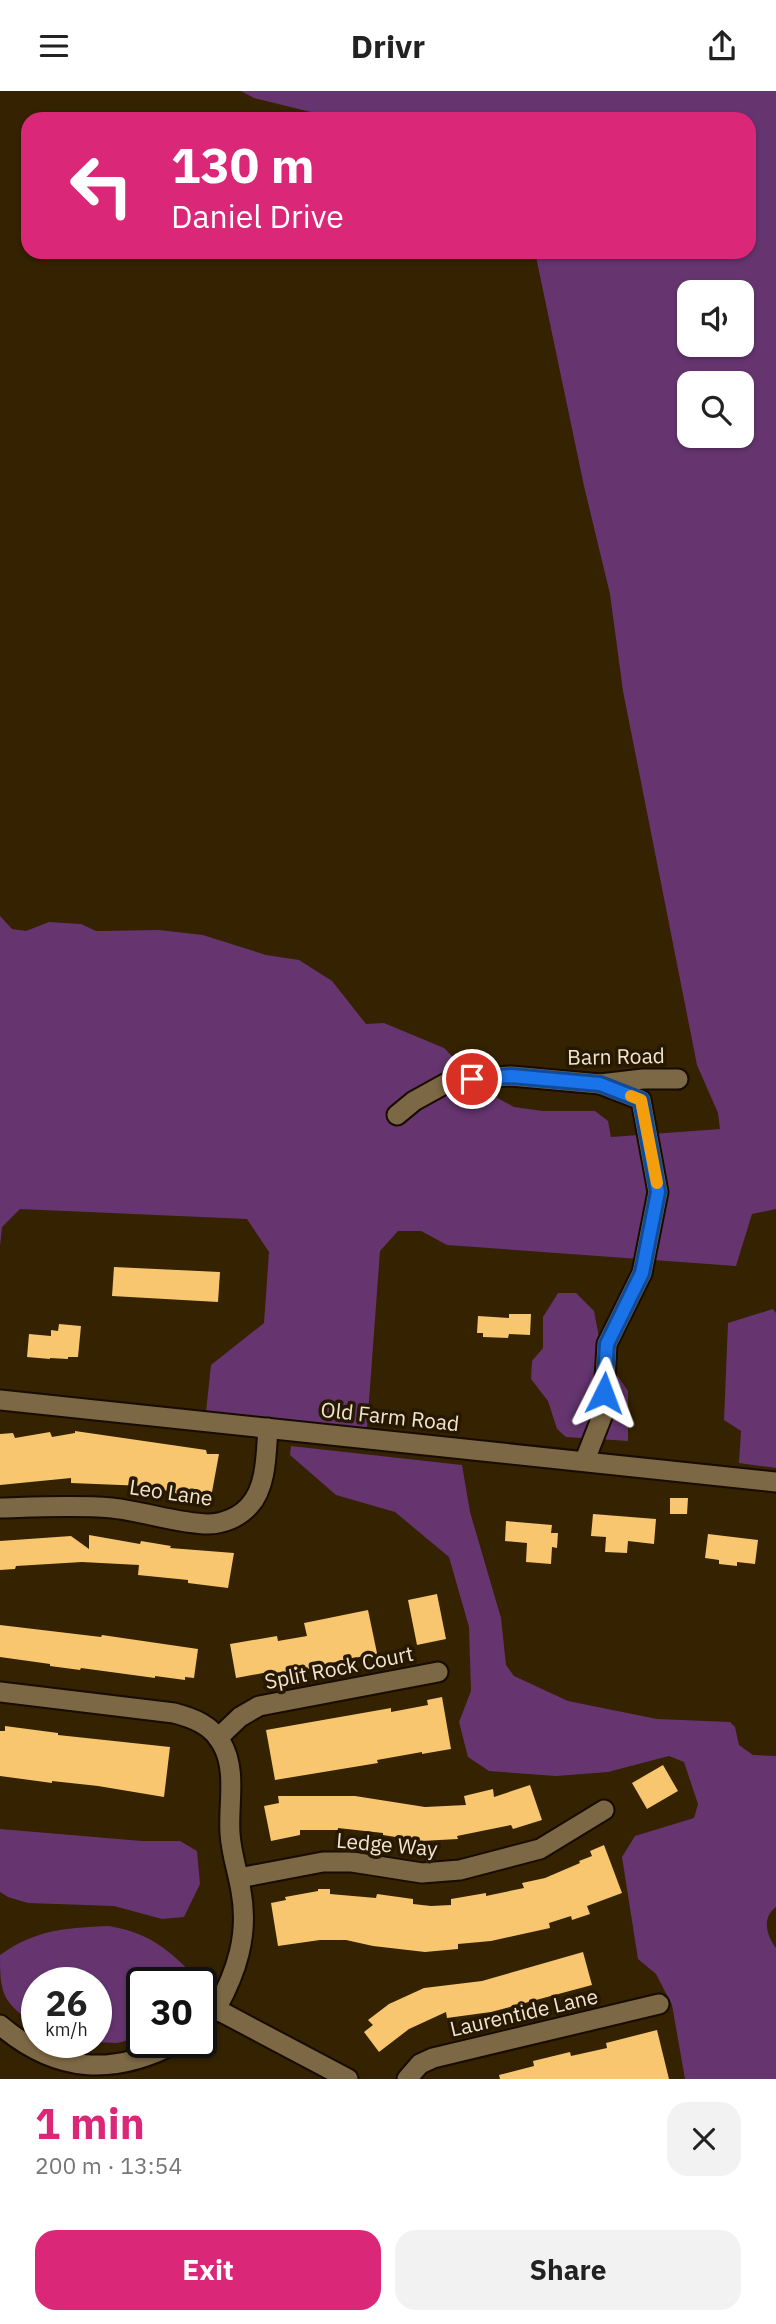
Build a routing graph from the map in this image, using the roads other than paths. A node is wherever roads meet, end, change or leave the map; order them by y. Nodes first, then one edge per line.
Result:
1 (678, 1079) dead end
2 (600, 1084) junction
3 (397, 1115) dead end
4 (0, 1400) edge
5 (268, 1428) junction
6 (585, 1460) junction
7 (776, 1482) edge
8 (0, 1508) edge
9 (438, 1672) dead end
10 (0, 1692) edge
11 (218, 1738) junction
12 (604, 1810) dead end
13 (239, 1878) junction
14 (659, 2004) dead end
15 (217, 2007) edge
16 (217, 2010) edge
17 (0, 2025) edge
18 (142, 2058) edge
19 (101, 2072) edge
20 (348, 2079) edge
21 (407, 2079) edge

1 - 2 street, Barn Road
2 - 3 street, Barn Road
2 - 6 street
4 - 5 street, Old Farm Road
5 - 6 street, Old Farm Road
5 - 8 street, Leo Lane
6 - 7 street, Old Farm Road
9 - 11 street, Split Rock Court
10 - 11 street
11 - 13 street
12 - 13 street, Ledge Way
13 - 15 street
14 - 21 street, Laurentide Lane
16 - 20 street
17 - 19 street
18 - 19 street

